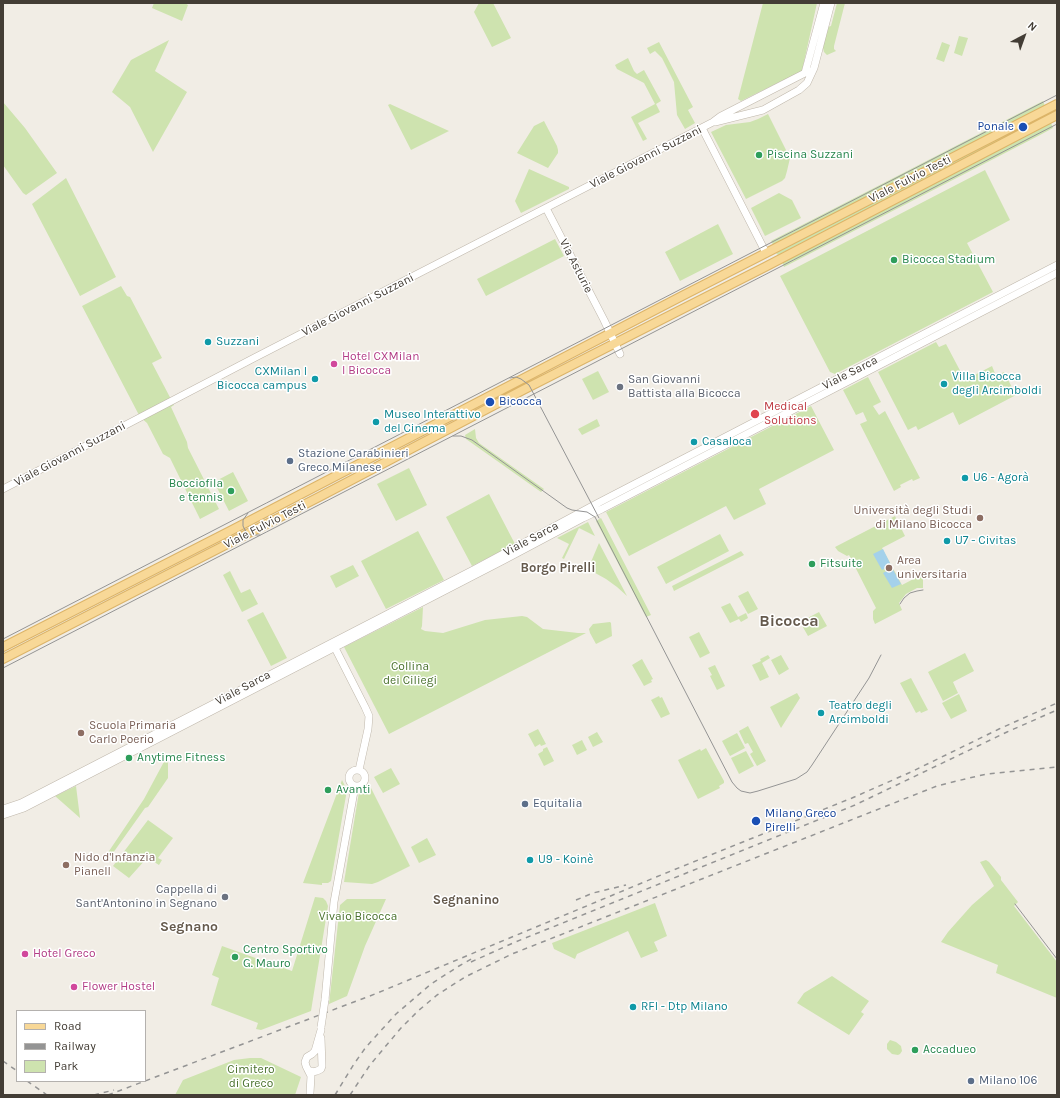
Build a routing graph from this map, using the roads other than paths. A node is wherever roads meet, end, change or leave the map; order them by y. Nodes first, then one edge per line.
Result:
1 (824, 3) edge
2 (831, 3) edge
3 (813, 57) junction
4 (773, 90) junction
5 (759, 98) junction
6 (780, 100) junction
7 (1056, 109) edge
8 (763, 110) junction
9 (713, 122) junction
10 (702, 128) junction
11 (546, 208) junction
12 (766, 253) junction
13 (771, 264) junction
14 (1057, 265) edge
15 (1057, 273) edge
16 (610, 333) junction
17 (615, 343) junction
18 (620, 354) dead end
19 (524, 378) junction
20 (526, 389) junction
21 (3, 489) edge
22 (230, 531) junction
23 (235, 540) junction
24 (333, 645) junction
25 (3, 646) edge
26 (3, 659) edge
27 (359, 770) junction
28 (355, 786) junction
29 (3, 808) edge
30 (3, 815) edge
31 (321, 1029) junction
32 (312, 1054) junction
33 (322, 1059) junction
34 (308, 1070) junction
35 (319, 1070) junction
36 (310, 1094) edge

1 - 3 street
2 - 3 street
3 - 4 street, Viale Giovanni Suzzani
3 - 6 street, Viale Giovanni Suzzani
4 - 5 street, Viale Giovanni Suzzani
4 - 6 street
5 - 8 street
5 - 9 street, Viale Giovanni Suzzani
6 - 8 street, Viale Giovanni Suzzani
7 - 12 main road, Viale Fulvio Testi
7 - 13 main road, Viale Fulvio Testi
8 - 9 street, Viale Giovanni Suzzani
9 - 10 street, Viale Giovanni Suzzani
10 - 11 street, Viale Giovanni Suzzani
10 - 12 street
11 - 16 street, Via Asturie
11 - 21 street, Viale Giovanni Suzzani
12 - 13 main road
12 - 16 main road, Viale Fulvio Testi
13 - 17 main road, Viale Fulvio Testi
14 - 24 street, Viale Sarca
15 - 24 street, Viale Sarca
16 - 17 street
16 - 19 main road, Viale Fulvio Testi
17 - 18 street
17 - 20 main road, Viale Fulvio Testi
19 - 20 main road
19 - 22 main road, Viale Fulvio Testi
20 - 23 main road, Viale Fulvio Testi
22 - 23 main road
22 - 25 main road, Viale Fulvio Testi
23 - 26 main road, Viale Fulvio Testi
24 - 27 street
24 - 29 street, Viale Sarca
24 - 30 street, Viale Sarca
27 - 28 street
27 - 28 street
28 - 31 street, bridge
31 - 32 street
31 - 33 street
32 - 33 street
32 - 34 street
33 - 35 street
34 - 35 street
34 - 36 street
35 - 36 street

